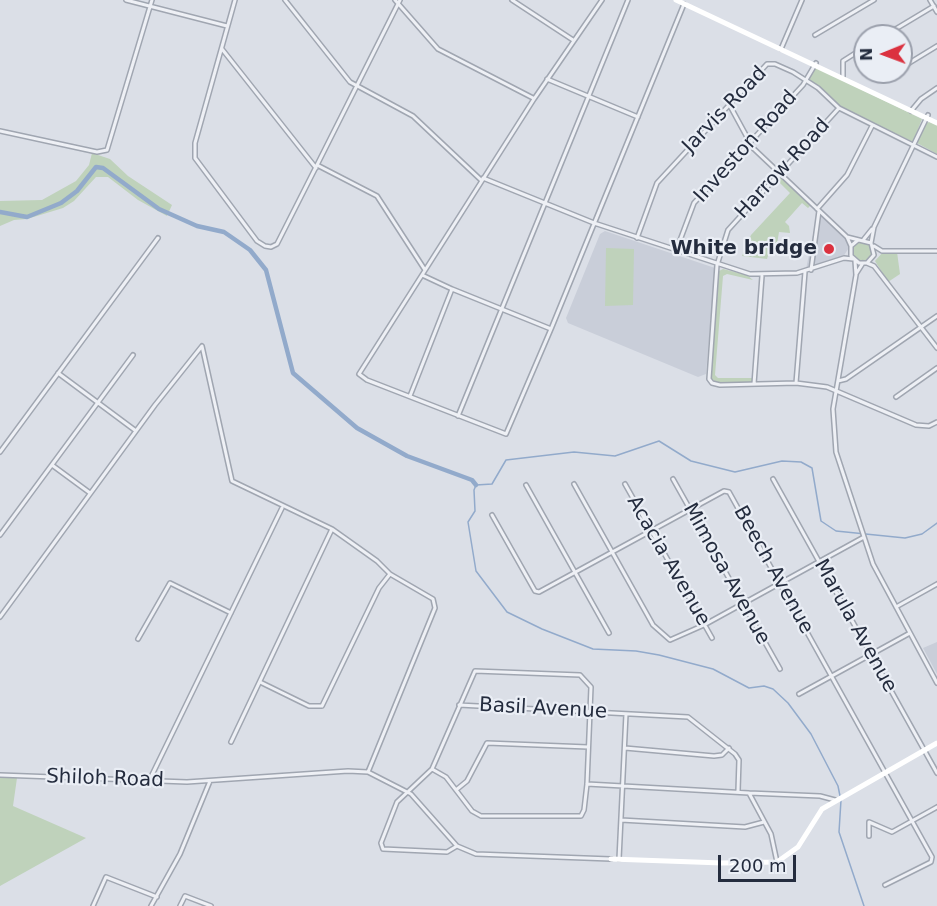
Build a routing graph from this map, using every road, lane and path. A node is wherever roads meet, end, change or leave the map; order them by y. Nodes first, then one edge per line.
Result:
1 (126, 0) edge
2 (152, 0) edge
3 (235, 0) edge
4 (285, 0) edge
5 (512, 0) edge
6 (603, 0) edge
7 (628, 0) edge
8 (676, 0) edge
9 (694, 0) edge
10 (802, 0) edge
11 (874, 0) edge
12 (930, 0) edge
13 (398, 1) edge
14 (684, 4) junction
15 (150, 6) junction
16 (934, 6) junction
17 (694, 8) junction
18 (937, 12) edge
19 (904, 24) edge
20 (227, 26) junction
21 (815, 34) dead end
22 (573, 40) junction
23 (937, 46) edge
24 (781, 48) junction
25 (222, 49) junction
26 (853, 55) edge
27 (913, 61) edge
28 (815, 64) junction
29 (843, 76) junction
30 (547, 79) junction
31 (807, 80) junction
32 (356, 86) junction
33 (937, 88) edge
34 (589, 97) junction
35 (534, 99) junction
36 (729, 104) junction
37 (839, 108) junction
38 (912, 109) junction
39 (638, 117) junction
40 (927, 117) junction
41 (937, 121) edge
42 (873, 125) junction
43 (0, 131) edge
44 (749, 143) junction
45 (914, 144) junction
46 (937, 157) edge
47 (316, 167) junction
48 (779, 173) junction
49 (482, 179) junction
50 (545, 203) junction
51 (818, 210) junction
52 (594, 223) junction
53 (874, 227) junction
54 (847, 237) junction
55 (158, 238) dead end
56 (637, 238) junction
57 (864, 239) junction
58 (858, 240) junction
59 (872, 244) junction
60 (851, 248) junction
61 (676, 251) junction
62 (882, 251) junction
63 (937, 251) edge
64 (873, 256) junction
65 (844, 258) junction
66 (854, 260) junction
67 (865, 263) junction
68 (717, 265) junction
69 (874, 266) junction
70 (425, 270) junction
71 (811, 270) junction
72 (805, 271) junction
73 (856, 274) junction
74 (422, 275) junction
75 (762, 276) junction
76 (452, 288) junction
77 (501, 309) junction
78 (937, 316) edge
79 (921, 328) junction
80 (551, 329) junction
81 (937, 348) edge
82 (133, 355) dead end
83 (937, 368) edge
84 (58, 373) junction
85 (838, 381) junction
86 (754, 384) junction
87 (796, 384) junction
88 (836, 390) junction
89 (410, 396) junction
90 (896, 397) dead end
91 (97, 402) junction
92 (458, 416) junction
93 (937, 422) edge
94 (136, 431) junction
95 (0, 452) edge
96 (52, 465) junction
97 (673, 479) dead end
98 (773, 479) dead end
99 (526, 484) dead end
100 (574, 484) dead end
101 (625, 484) dead end
102 (90, 493) junction
103 (283, 507) junction
104 (689, 509) junction
105 (492, 515) dead end
106 (332, 529) junction
107 (651, 531) junction
108 (0, 534) edge
109 (863, 536) junction
110 (613, 553) junction
111 (819, 561) junction
112 (574, 573) junction
113 (390, 574) junction
114 (780, 583) junction
115 (937, 584) edge
116 (742, 604) junction
117 (896, 607) junction
118 (231, 613) junction
119 (0, 616) edge
120 (704, 625) junction
121 (609, 633) dead end
122 (910, 633) junction
123 (712, 638) dead end
124 (138, 639) dead end
125 (871, 656) junction
126 (780, 669) dead end
127 (833, 677) junction
128 (260, 682) junction
129 (937, 683) edge
130 (799, 694) dead end
131 (459, 705) junction
132 (591, 712) junction
133 (626, 713) junction
134 (231, 742) dead end
135 (937, 743) edge
136 (588, 747) junction
137 (625, 748) junction
138 (729, 748) junction
139 (925, 750) junction
140 (432, 769) junction
141 (886, 771) junction
142 (368, 772) junction
143 (937, 773) edge
144 (0, 775) edge
145 (149, 781) junction
146 (210, 781) junction
147 (587, 784) junction
148 (623, 785) junction
149 (456, 790) junction
150 (407, 791) junction
151 (738, 791) junction
152 (749, 793) junction
153 (835, 800) junction
154 (937, 807) edge
155 (621, 820) junction
156 (914, 821) junction
157 (764, 822) junction
158 (869, 836) dead end
159 (457, 846) junction
160 (612, 859) joint
161 (619, 859) junction
162 (777, 862) junction
163 (885, 885) dead end
164 (157, 897) junction
165 (94, 906) edge
166 (151, 906) edge
167 (180, 906) edge
168 (211, 906) edge

1 - 15 street
2 - 15 street
3 - 20 street
4 - 32 street
5 - 22 street
6 - 22 street
7 - 34 street
8 - 14 main road
9 - 17 street
10 - 24 street
11 - 21 street
12 - 16 street
13 - 32 street
13 - 35 street
14 - 17 main road
14 - 39 street
15 - 20 street
15 - 43 street
16 - 18 street
16 - 19 street
17 - 24 main road
20 - 25 street
22 - 30 street
23 - 27 street
24 - 28 main road
25 - 47 street
25 - 47 street
26 - 29 street
28 - 29 main road
28 - 31 street, Investon Road
28 - 38 main road
29 - 38 main road
30 - 34 street
30 - 35 street
31 - 36 street, Jarvis Road
31 - 37 street, Jarvis Road
31 - 44 street, Investon Road
32 - 47 street
32 - 49 street
33 - 38 street
34 - 39 street
34 - 50 street
35 - 49 street
36 - 44 street
36 - 56 street, Jarvis Road
37 - 42 street, Jarvis Road
37 - 48 street, Harrow Road
38 - 40 main road
39 - 52 street
40 - 41 main road
40 - 45 street
42 - 45 street, Jarvis Road
42 - 51 street
44 - 48 street
44 - 61 street, Investon Road
45 - 46 street, Jarvis Road
45 - 53 street
47 - 70 street
48 - 51 street
48 - 68 street, Harrow Road
49 - 50 street
49 - 70 street
50 - 52 street
50 - 77 street
51 - 54 street
51 - 71 street
52 - 56 street
52 - 80 street
53 - 57 street
53 - 59 street
54 - 58 street
54 - 60 street
55 - 84 street
56 - 61 street
57 - 58 street
57 - 59 street
58 - 60 street
59 - 62 street
59 - 64 street
60 - 65 street
60 - 66 street
61 - 68 street
62 - 63 street
62 - 64 street
64 - 67 street
64 - 69 street
65 - 66 street
65 - 71 street
66 - 67 street
66 - 73 street
67 - 69 street
67 - 73 street
68 - 75 street
68 - 86 street, Harrow Road
69 - 79 street
70 - 74 street
71 - 72 street
72 - 75 street
72 - 87 street
73 - 85 street
74 - 76 street
74 - 89 street
75 - 86 street
76 - 77 street
76 - 89 street
77 - 80 street
77 - 92 street
78 - 79 street
79 - 81 street
79 - 85 street
80 - 92 street
82 - 91 street
83 - 90 street
84 - 91 street
84 - 95 street
85 - 88 street
86 - 87 street
87 - 88 street
88 - 93 street
88 - 109 street
89 - 92 street
91 - 94 street
91 - 96 street
94 - 102 street
94 - 103 street
96 - 102 street
96 - 108 street
97 - 104 street, Mimosa Avenue
98 - 111 street, Marula Avenue
99 - 112 street
100 - 110 street
101 - 107 street, Acacia Avenue
102 - 119 street
103 - 106 street
103 - 118 street
104 - 107 street, Beech Avenue
104 - 114 street, Beech Avenue
104 - 116 street, Mimosa Avenue
105 - 112 street, Beech Avenue
106 - 113 street
106 - 128 street
107 - 110 street, Beech Avenue
107 - 120 street, Acacia Avenue
109 - 111 street
109 - 117 street
110 - 112 street, Beech Avenue
110 - 120 street
111 - 114 street
111 - 125 street, Marula Avenue
112 - 121 street
113 - 128 street
113 - 142 street
114 - 116 street
114 - 127 street, Beech Avenue
115 - 117 street
116 - 120 street
116 - 126 street, Mimosa Avenue
117 - 122 street
118 - 124 street
118 - 145 street
120 - 123 street, Acacia Avenue
122 - 125 street
122 - 129 street
125 - 127 street
125 - 139 street, Marula Avenue
127 - 130 street
127 - 141 street, Beech Avenue
128 - 134 street
131 - 132 street, Basil Avenue
131 - 132 street
131 - 140 street
132 - 133 street, Basil Avenue
132 - 136 street
133 - 137 street
133 - 138 street, Basil Avenue
135 - 139 main road
136 - 147 street
136 - 149 street
137 - 138 street
137 - 148 street
138 - 151 street
139 - 141 main road
139 - 143 street, Marula Avenue
140 - 149 street
140 - 150 street
141 - 153 main road
141 - 156 street, Beech Avenue
142 - 146 street, Shiloh Road
142 - 150 street
144 - 145 street, Shiloh Road
145 - 146 street, Shiloh Road
146 - 164 street
147 - 148 street
147 - 149 street
148 - 151 street
148 - 155 street
150 - 159 street
150 - 159 street
151 - 152 street
152 - 153 street
152 - 157 street
153 - 162 main road
154 - 156 street
155 - 157 street
155 - 161 street
156 - 158 street
156 - 163 street, Beech Avenue
157 - 162 street
159 - 160 street
160 - 161 main road
161 - 162 main road
164 - 165 street
164 - 166 street
167 - 168 street

